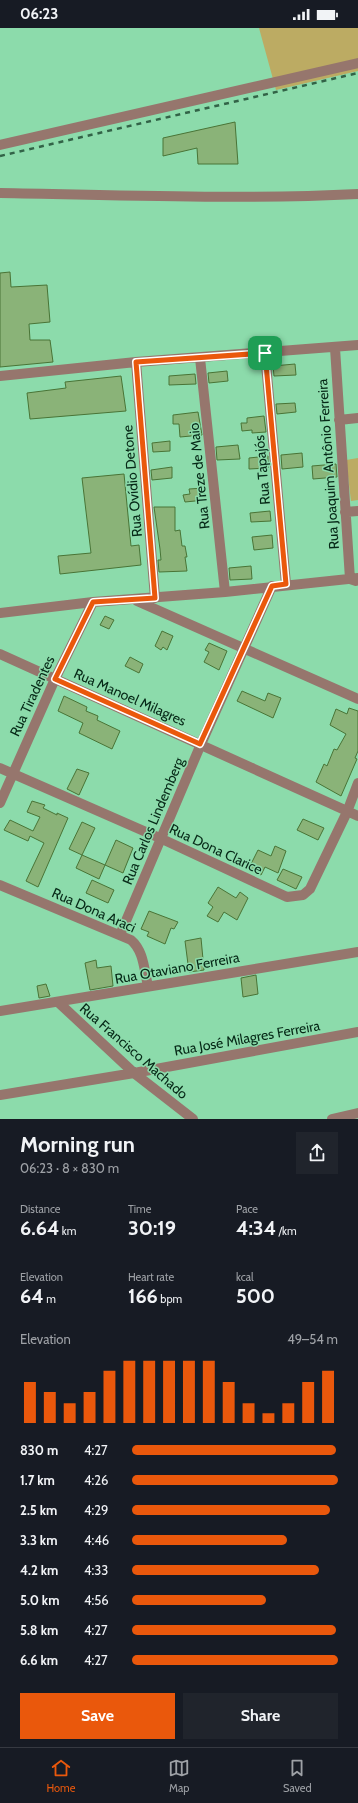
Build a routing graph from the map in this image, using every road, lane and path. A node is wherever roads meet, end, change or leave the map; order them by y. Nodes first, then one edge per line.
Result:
1 (358, 63) edge
2 (0, 145) edge
3 (0, 193) edge
4 (358, 194) edge
5 (358, 346) edge
6 (335, 348) junction
7 (265, 353) junction
8 (200, 358) junction
9 (136, 362) junction
10 (0, 376) edge
11 (358, 418) edge
12 (338, 420) junction
13 (358, 511) edge
14 (345, 512) junction
15 (355, 579) edge
16 (286, 584) junction
17 (272, 586) junction
18 (225, 592) junction
19 (155, 598) junction
20 (134, 600) junction
21 (93, 602) junction
22 (0, 613) edge
23 (245, 648) junction
24 (0, 654) edge
25 (55, 679) junction
26 (358, 699) edge
27 (200, 744) junction
28 (0, 768) edge
29 (12, 773) junction
30 (358, 783) edge
31 (0, 802) edge
32 (347, 812) junction
33 (358, 816) edge
34 (162, 839) junction
35 (0, 885) edge
36 (120, 935) junction
37 (358, 952) edge
38 (148, 986) junction
39 (58, 1002) junction
40 (0, 1012) edge
41 (358, 1032) edge
42 (134, 1073) junction
43 (0, 1095) edge
44 (358, 1113) edge
45 (193, 1119) edge
46 (332, 1119) edge

1 - 2 street
3 - 4 street
5 - 6 street
6 - 7 street
6 - 12 street, Rua Joaquim Antônio Ferreira
7 - 8 street
7 - 16 street, Rua Tapajós
8 - 9 street
8 - 18 street, Rua Treze de Maio
9 - 10 street
9 - 19 street, Rua Ovídio Detone
11 - 12 street
12 - 14 street, Rua Joaquim Antônio Ferreira
13 - 14 street
14 - 15 street, Rua Joaquim Antônio Ferreira
15 - 16 street
16 - 17 street
17 - 18 street
17 - 23 street, Rua Carlos Lindemberg
18 - 19 street
19 - 20 street
20 - 21 street
20 - 23 street
21 - 22 street
21 - 25 street, Rua Tiradentes
23 - 26 street
23 - 27 street, Rua Carlos Lindemberg
24 - 25 street, Rua Manoel Milagres
25 - 27 street, Rua Manoel Milagres
25 - 29 street, Rua Tiradentes
27 - 32 street, Rua Manoel Milagres
27 - 34 street, Rua Carlos Lindemberg
28 - 29 street, Rua Dona Clarice
29 - 31 street, Rua Tiradentes
29 - 34 street, Rua Dona Clarice
30 - 32 street
32 - 33 street, Rua Manoel Milagres
32 - 34 street, Rua Dona Clarice
34 - 36 street, Rua Carlos Lindemberg
35 - 36 street, Rua Dona Araci
36 - 38 street, Rua Dona Araci
37 - 38 street, Rua Otaviano Ferreira
38 - 39 street, Rua Otaviano Ferreira
39 - 40 street, Rua Otaviano Ferreira
39 - 42 street, Rua Francisco Machado
41 - 42 street, Rua José Milagres Ferreira
42 - 43 street, Rua José Milagres Ferreira
42 - 45 street, Rua Francisco Machado
44 - 46 street

